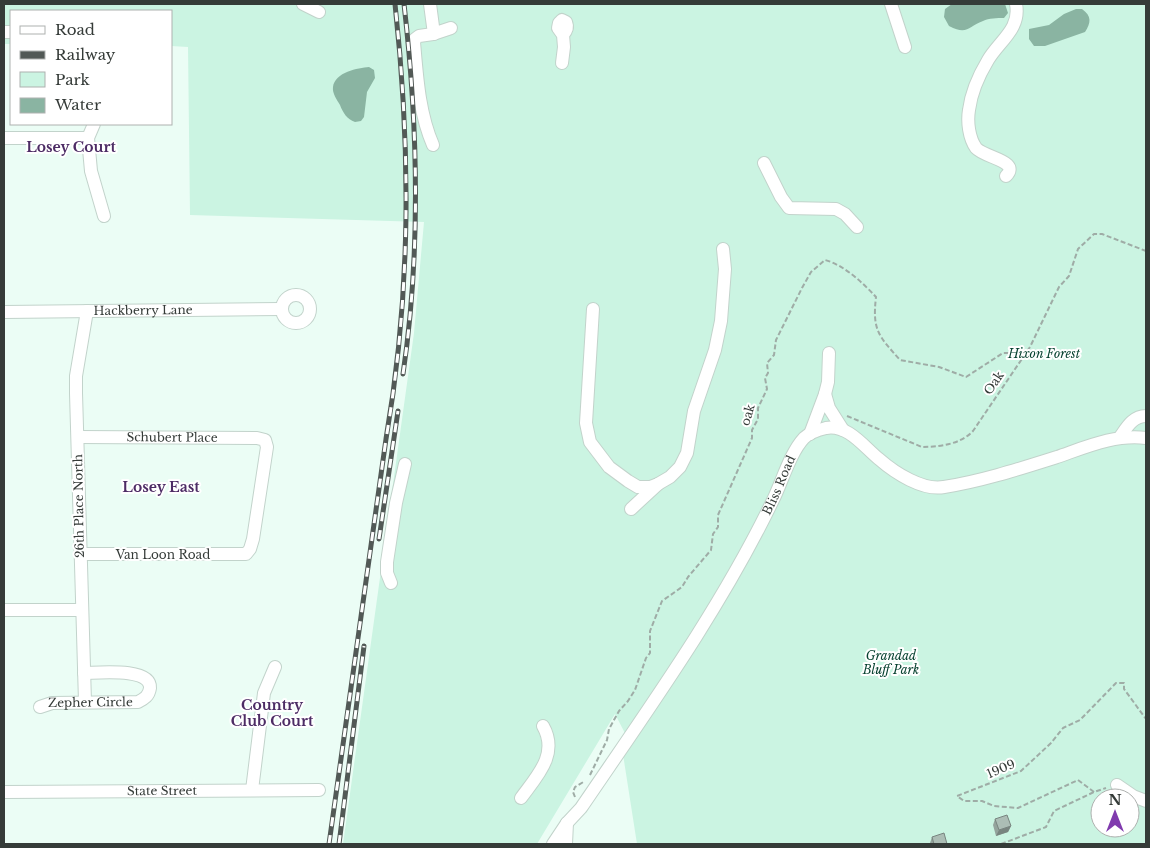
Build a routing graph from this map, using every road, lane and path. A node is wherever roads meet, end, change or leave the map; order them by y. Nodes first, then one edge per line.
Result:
1 (303, 4) edge
2 (430, 4) edge
3 (891, 4) edge
4 (1016, 4) edge
5 (319, 12) dead end
6 (450, 28) dead end
7 (434, 34) junction
8 (563, 35) dead end
9 (905, 48) dead end
10 (562, 63) dead end
11 (94, 125) edge
12 (4, 138) edge
13 (88, 138) junction
14 (433, 145) dead end
15 (764, 163) dead end
16 (1006, 176) dead end
17 (104, 216) dead end
18 (857, 227) dead end
19 (723, 249) dead end
20 (1146, 251) edge
21 (282, 309) dead end
22 (593, 309) dead end
23 (87, 311) junction
24 (4, 312) edge
25 (1026, 353) junction
26 (829, 354) dead end
27 (825, 394) junction
28 (830, 409) junction
29 (1146, 416) edge
30 (843, 430) junction
31 (810, 434) junction
32 (78, 437) junction
33 (1120, 437) junction
34 (1146, 438) edge
35 (405, 464) dead end
36 (628, 482) junction
37 (658, 484) junction
38 (80, 554) junction
39 (246, 554) joint
40 (391, 583) dead end
41 (4, 610) edge
42 (82, 610) junction
43 (275, 667) dead end
44 (84, 673) junction
45 (85, 702) junction
46 (40, 707) dead end
47 (1146, 719) edge
48 (543, 726) dead end
49 (1117, 785) joint
50 (1107, 788) edge
51 (1090, 789) edge
52 (252, 790) junction
53 (320, 790) dead end
54 (4, 792) edge
55 (1090, 794) edge
56 (521, 798) dead end
57 (1146, 801) edge
58 (581, 808) junction
59 (567, 823) junction
60 (553, 844) edge
61 (566, 844) edge
62 (1001, 844) edge

1 - 5 street
2 - 7 street
3 - 9 street
4 - 16 street
6 - 7 street
7 - 14 street
8 - 10 street
11 - 13 street
12 - 13 street
13 - 17 street
15 - 18 street
19 - 37 street
20 - 25 path, Oak
21 - 23 street, Hackberry Lane
22 - 36 street
23 - 24 street, Hackberry Lane
23 - 32 street, 26th Place North
25 - 28 path, Oak
25 - 58 path, oak
26 - 27 street
27 - 28 street
27 - 31 street, Bliss Road
28 - 30 street
29 - 33 street
30 - 31 street
30 - 33 street
31 - 58 street, Bliss Road
32 - 38 street, 26th Place North
32 - 39 street, Schubert Place
33 - 34 street
35 - 40 street
36 - 37 street
36 - 37 street
38 - 39 street, Van Loon Road
38 - 42 street, 26th Place North
41 - 42 street
42 - 44 street, 26th Place North
43 - 52 street
44 - 45 street, 26th Place North
44 - 45 street, Zepher Circle
45 - 46 street, Zepher Circle
47 - 51 path, 1909
48 - 56 street
49 - 50 path
49 - 57 street
52 - 53 street, State Street
52 - 54 street, State Street
55 - 62 path
58 - 59 street, Bliss Road
59 - 60 street, Bliss Road
59 - 61 street

